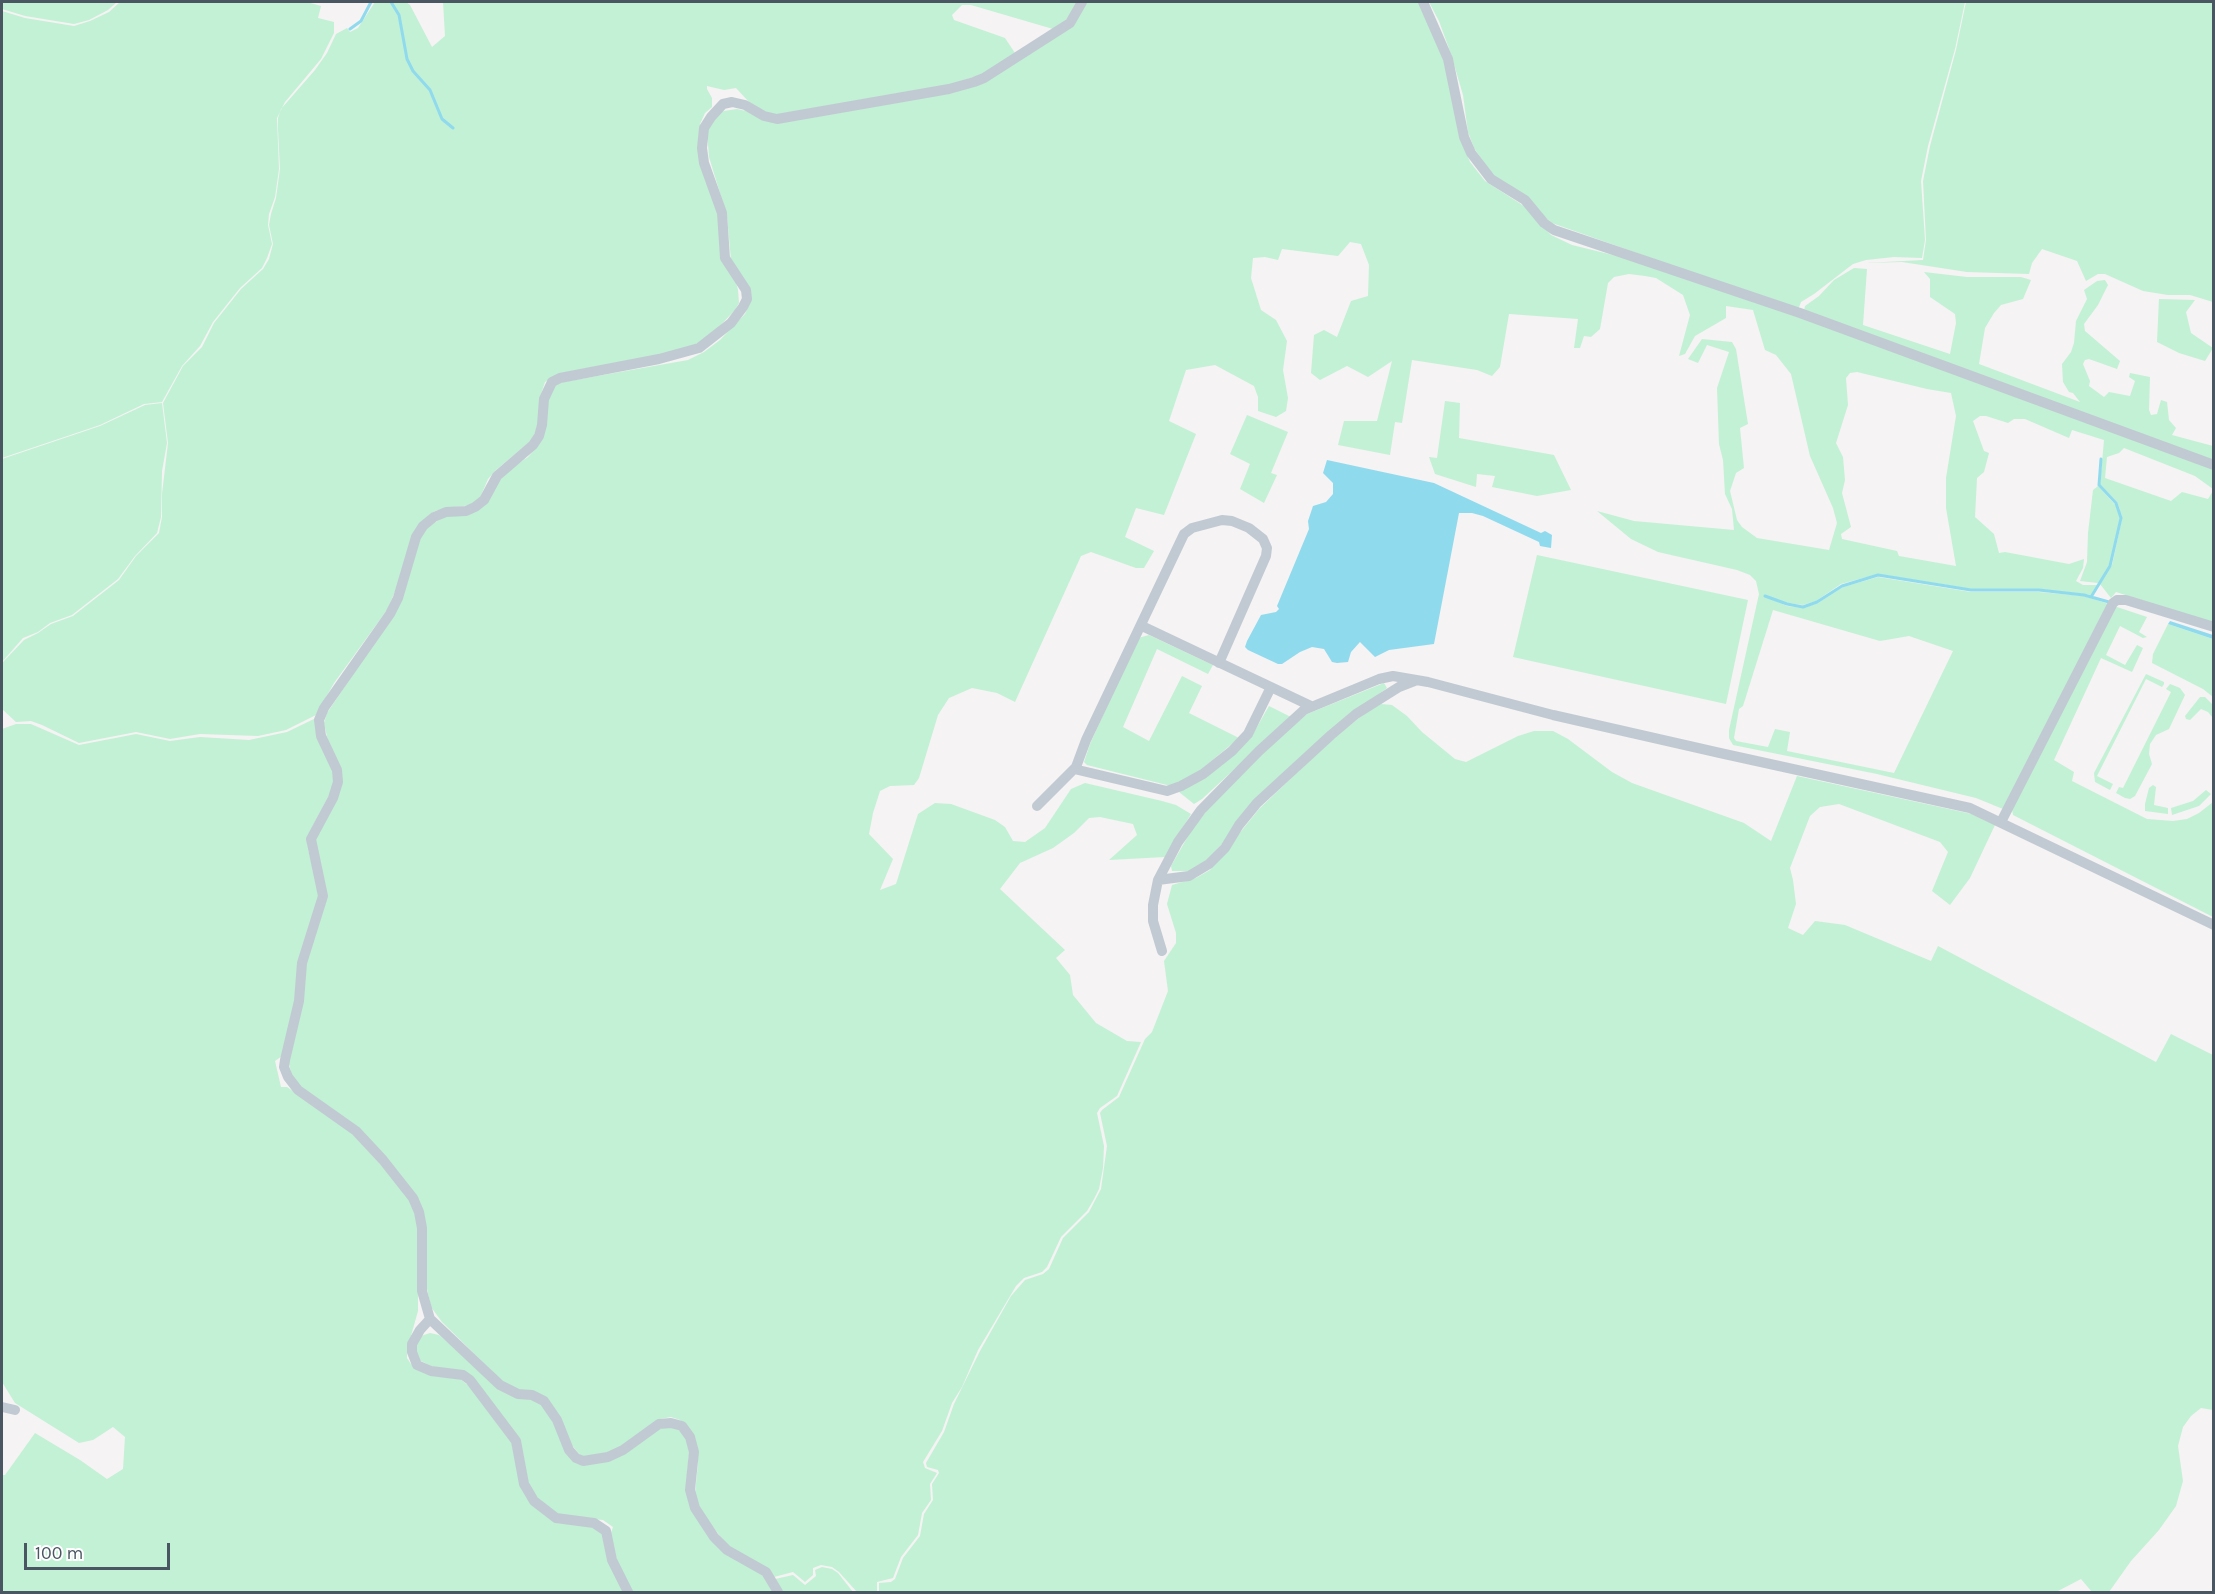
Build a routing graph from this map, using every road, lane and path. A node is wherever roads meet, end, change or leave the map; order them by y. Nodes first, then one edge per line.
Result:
1 (1082, 2) edge
2 (1423, 2) edge
3 (2214, 465) edge
4 (1142, 626) junction
5 (2214, 627) edge
6 (1219, 663) junction
7 (1417, 680) junction
8 (1271, 687) junction
9 (1311, 706) junction
10 (1074, 769) junction
11 (1037, 806) dead end
12 (2001, 822) junction
13 (1158, 880) junction
14 (2214, 925) edge
15 (1162, 951) dead end
16 (430, 1319) junction
17 (2, 1407) edge
18 (15, 1410) dead end
19 (628, 1593) edge
20 (778, 1593) edge

1 - 16 street
2 - 3 street
4 - 6 street
4 - 6 street
4 - 10 street
5 - 12 street
6 - 8 street
7 - 9 street
7 - 12 street
7 - 13 street
8 - 9 street
8 - 10 street
9 - 13 street
10 - 11 street
12 - 14 street
13 - 15 street
16 - 19 street
16 - 20 street
17 - 18 street

